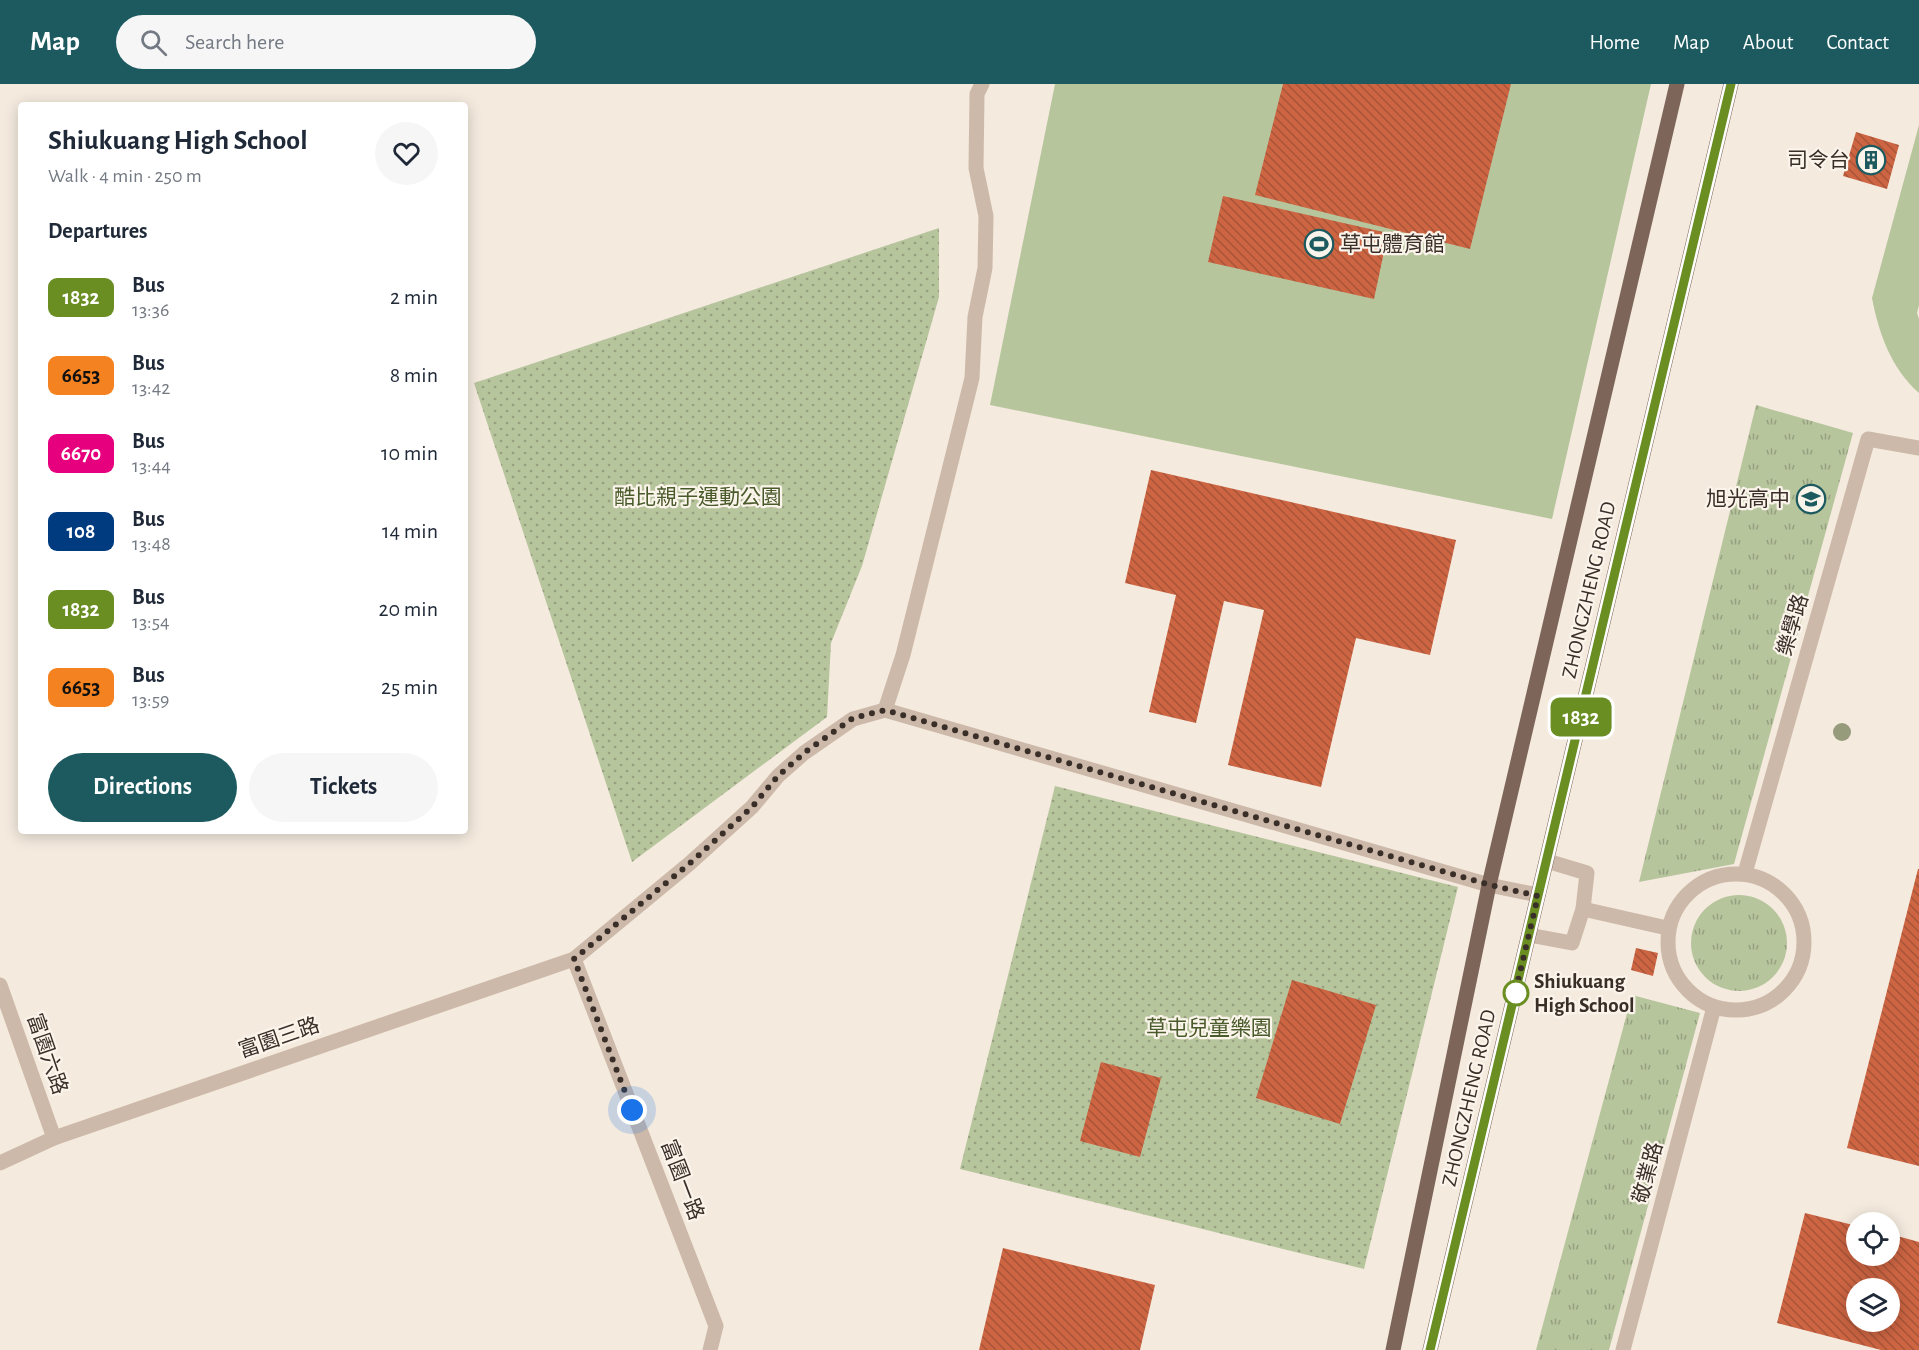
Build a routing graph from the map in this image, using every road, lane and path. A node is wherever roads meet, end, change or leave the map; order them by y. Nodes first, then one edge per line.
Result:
1 (982, 84) edge
2 (1677, 84) edge
3 (1731, 84) edge
4 (1919, 448) edge
5 (885, 710) junction
6 (1547, 861) junction
7 (1744, 873) junction
8 (1490, 885) junction
9 (1538, 896) junction
10 (1583, 909) junction
11 (1667, 928) junction
12 (1529, 935) junction
13 (574, 959) junction
14 (0, 985) edge
15 (1714, 1007) junction
16 (54, 1138) junction
17 (0, 1163) edge
18 (710, 1350) edge
19 (1394, 1350) edge
20 (1430, 1350) edge
21 (1623, 1350) edge

1 - 5 street
2 - 8 main road, ZHONGZHENG ROAD
3 - 6 main road, ZHONGZHENG ROAD
4 - 7 street, 樂學路
5 - 8 street
5 - 13 street
6 - 9 main road, ZHONGZHENG ROAD
6 - 10 street
7 - 11 street
7 - 15 street
8 - 9 street
8 - 19 main road, ZHONGZHENG ROAD
9 - 12 main road, ZHONGZHENG ROAD
10 - 11 street
10 - 12 street
11 - 15 street
12 - 20 main road, ZHONGZHENG ROAD
13 - 16 street, 富園三路
13 - 18 street, 富園一路
14 - 16 street, 富園六路
15 - 21 street, 敬業路
16 - 17 street, 富園三路

